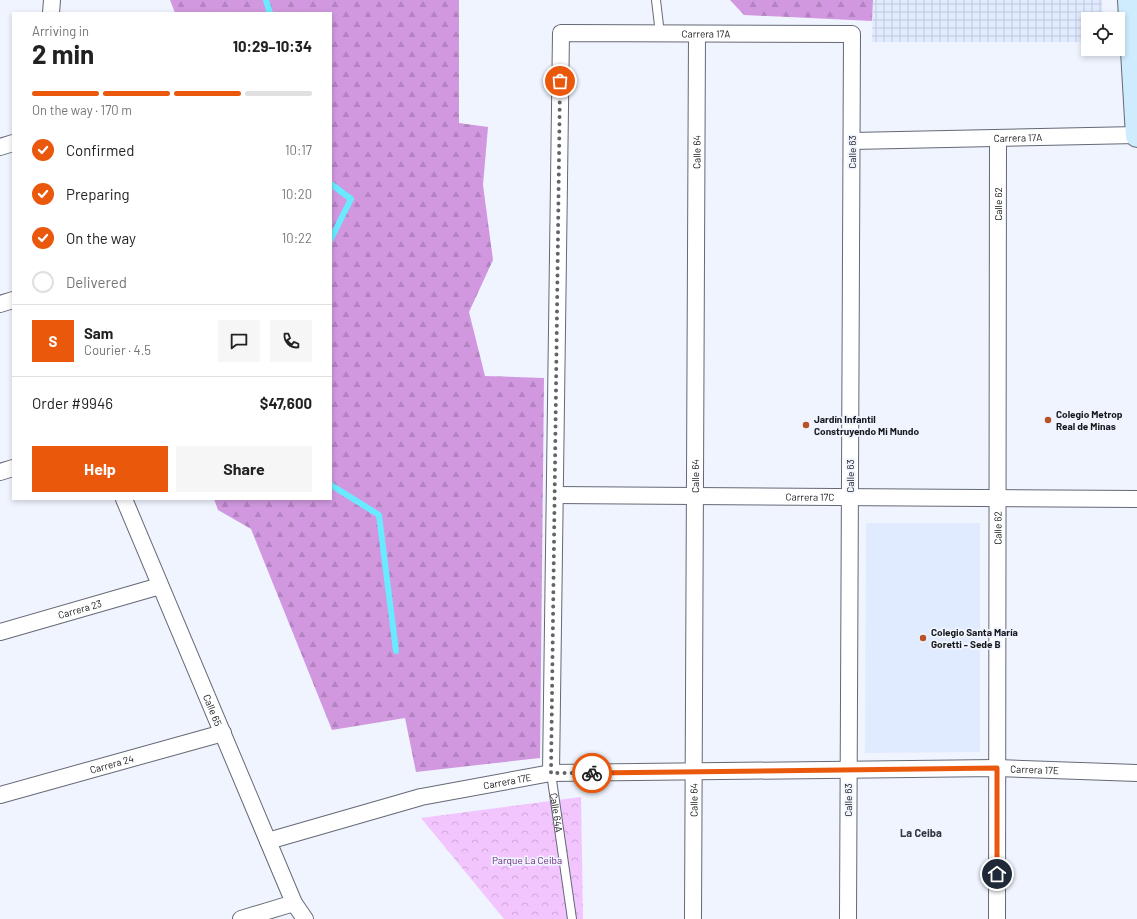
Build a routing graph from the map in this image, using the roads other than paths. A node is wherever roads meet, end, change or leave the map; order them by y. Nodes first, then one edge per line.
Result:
1 (52, 0) edge
2 (656, 0) edge
3 (1129, 0) edge
4 (51, 12) edge
5 (561, 33) joint
6 (660, 34) junction
7 (697, 34) junction
8 (852, 34) joint
9 (1137, 135) edge
10 (998, 138) junction
11 (852, 142) junction
12 (12, 143) edge
13 (0, 147) edge
14 (12, 300) edge
15 (0, 304) edge
16 (12, 468) edge
17 (0, 472) edge
18 (555, 495) junction
19 (695, 496) junction
20 (850, 497) junction
21 (998, 498) junction
22 (1137, 499) edge
23 (124, 500) edge
24 (160, 586) junction
25 (0, 632) edge
26 (223, 733) junction
27 (997, 768) junction
28 (848, 770) junction
29 (693, 771) junction
30 (551, 773) junction
31 (1137, 773) edge
32 (0, 795) edge
33 (268, 841) junction
34 (294, 903) junction
35 (241, 919) edge
36 (305, 919) edge
37 (572, 919) edge
38 (692, 919) edge
39 (848, 919) edge
40 (997, 919) edge

1 - 4 street
2 - 6 lane
3 - 9 main road
5 - 6 street, Carrera 17A
5 - 18 street, Calle 64A
6 - 7 street, Carrera 17A
7 - 8 street, Carrera 17A
7 - 19 street, Calle 64
8 - 11 street, Calle 63
9 - 10 street, Carrera 17A
10 - 11 street, Carrera 17A
10 - 21 street, Calle 62
11 - 20 street, Calle 63
12 - 13 street
14 - 15 street
16 - 17 street
18 - 19 street, Carrera 17C
18 - 30 street, Calle 64A
19 - 20 street, Carrera 17C
19 - 29 street, Calle 64
20 - 21 street, Carrera 17C
20 - 28 street, Calle 63
21 - 22 street, Carrera 17C
21 - 27 street, Calle 62
23 - 24 street, Calle 65
24 - 25 street, Carrera 23
24 - 26 street, Calle 65
26 - 32 street, Carrera 24
26 - 33 street, Calle 65
27 - 28 street, Carrera 17E
27 - 31 street, Carrera 17E
27 - 40 street, Calle 62
28 - 29 street, Carrera 17E
28 - 39 street, Calle 63
29 - 30 street, Carrera 17E
29 - 38 street, Calle 64
30 - 33 street, Carrera 17E
30 - 37 lane, Calle 64A
33 - 34 street, Calle 65
34 - 35 street
34 - 36 street, Calle 65

